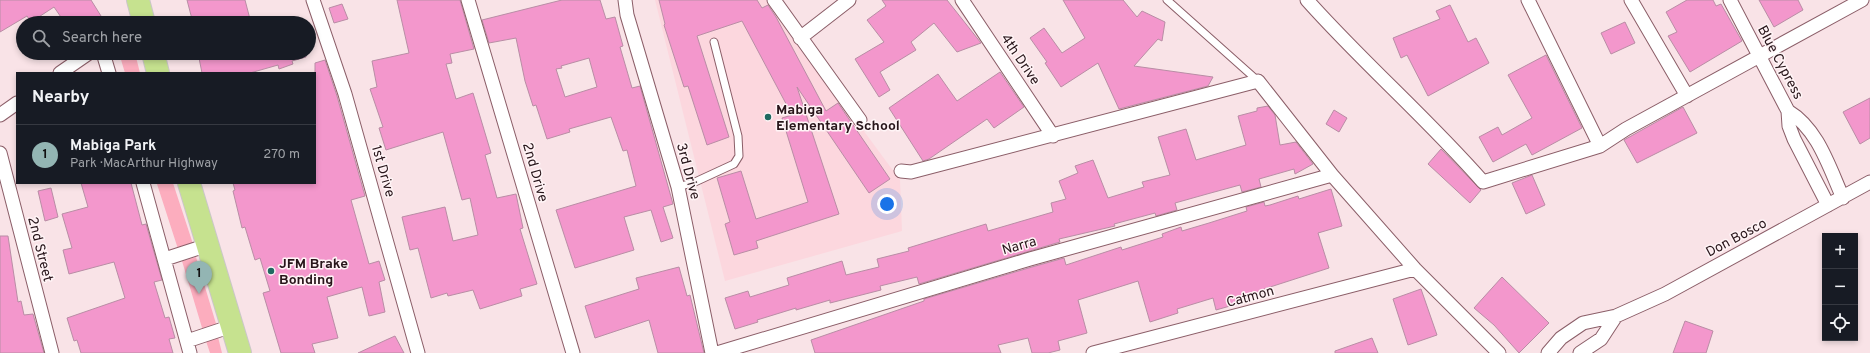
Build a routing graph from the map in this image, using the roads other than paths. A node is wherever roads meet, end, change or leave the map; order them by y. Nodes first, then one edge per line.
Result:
1 (313, 0) edge
2 (468, 0) edge
3 (625, 0) edge
4 (774, 0) edge
5 (849, 0) edge
6 (962, 0) edge
7 (1167, 0) edge
8 (1307, 0) edge
9 (1528, 0) edge
10 (1631, 0) edge
11 (1730, 0) edge
12 (1862, 0) edge
13 (1844, 4) edge
14 (800, 38) junction
15 (714, 42) dead end
16 (1760, 56) junction
17 (79, 60) edge
18 (105, 60) edge
19 (155, 60) edge
20 (61, 72) edge
21 (109, 72) edge
22 (158, 72) edge
23 (1258, 81) junction
24 (1687, 96) junction
25 (16, 104) edge
26 (1788, 111) junction
27 (0, 115) edge
28 (860, 120) dead end
29 (1053, 136) junction
30 (1600, 146) junction
31 (0, 153) edge
32 (901, 171) dead end
33 (1332, 175) junction
34 (1870, 182) edge
35 (143, 184) edge
36 (189, 184) edge
37 (678, 187) junction
38 (1843, 198) junction
39 (1828, 205) junction
40 (208, 245) junction
41 (165, 259) junction
42 (1415, 269) junction
43 (1616, 316) junction
44 (232, 326) junction
45 (189, 347) edge
46 (1498, 351) edge
47 (52, 353) edge
48 (240, 353) edge
49 (418, 353) edge
50 (573, 353) edge
51 (712, 353) edge
52 (717, 353) edge
53 (1093, 353) edge
54 (1483, 353) edge
55 (1548, 353) edge
56 (1580, 353) edge

1 - 49 street, 1st Drive
2 - 50 street, 2nd Drive
3 - 37 street, 3rd Drive
4 - 14 street
5 - 14 street
6 - 29 street, 4th Drive
7 - 23 lane
8 - 30 street
9 - 30 street
10 - 24 street
11 - 16 street, Blue Cypress
12 - 13 street
13 - 16 street
14 - 28 street
15 - 37 lane
16 - 24 street
16 - 26 street, Blue Cypress
17 - 20 street
18 - 21 street
19 - 22 highway
23 - 29 street
23 - 33 street
24 - 30 street
25 - 27 street
26 - 38 street, Blue Cypress
26 - 39 street
29 - 32 street
31 - 47 street, 2nd Street
33 - 42 street
33 - 52 street, Narra
34 - 38 street, Don Bosco
35 - 41 street
36 - 40 highway
37 - 51 street, 3rd Drive
38 - 39 street, Don Bosco
39 - 43 street, Don Bosco
40 - 41 street
40 - 44 highway
41 - 45 street
42 - 46 street
42 - 53 street, Catmon
43 - 55 street, Don Bosco
43 - 56 street
44 - 45 street
44 - 48 highway
46 - 54 street

